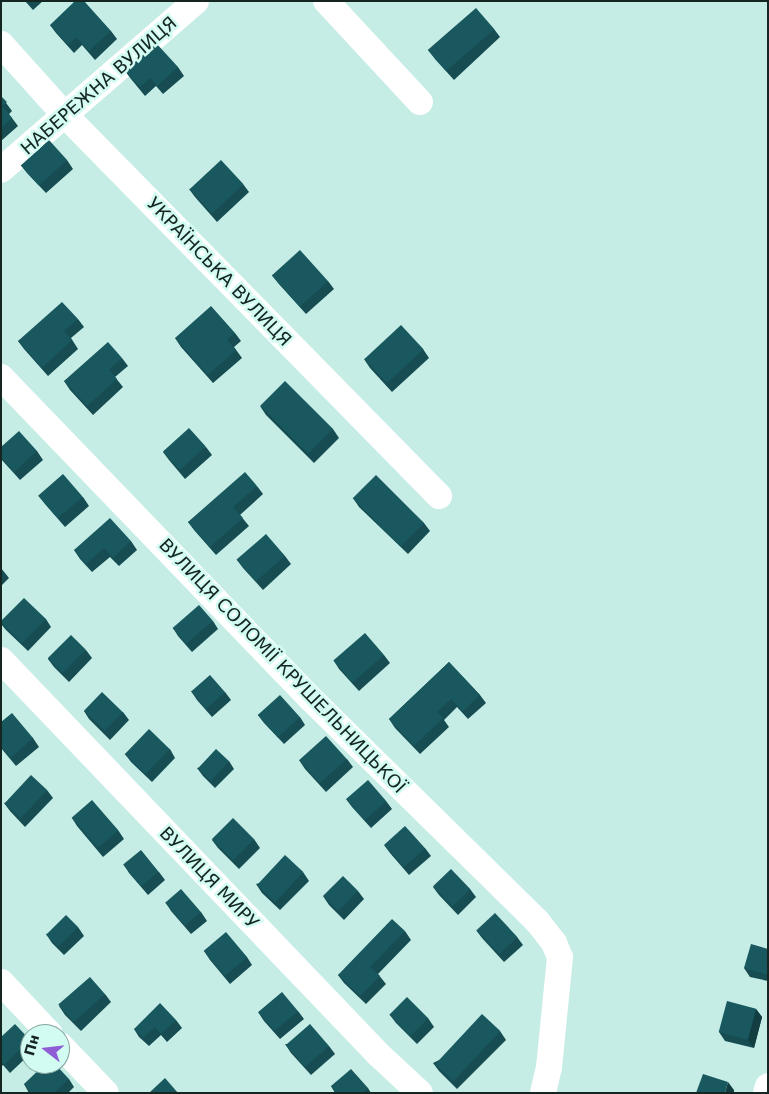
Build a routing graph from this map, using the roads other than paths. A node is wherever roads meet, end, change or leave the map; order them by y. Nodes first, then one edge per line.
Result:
1 (196, 1) edge
2 (326, 1) edge
3 (1, 44) edge
4 (420, 102) dead end
5 (65, 115) junction
6 (1, 170) edge
7 (1, 377) edge
8 (440, 496) dead end
9 (1, 660) edge
10 (1, 982) edge
11 (41, 1024) edge
12 (70, 1055) edge
13 (768, 1086) edge
14 (106, 1093) edge
15 (420, 1093) edge
16 (543, 1093) edge
17 (766, 1093) edge

1 - 5 street, НАБЕРЕЖНА ВУЛИЦЯ
2 - 4 street
3 - 5 street, УКРАЇНСЬКА ВУЛИЦЯ
5 - 6 street, НАБЕРЕЖНА ВУЛИЦЯ
5 - 8 street, УКРАЇНСЬКА ВУЛИЦЯ
7 - 16 street, ВУЛИЦЯ СОЛОМІЇ КРУШЕЛЬНИЦЬКОЇ
9 - 15 street, ВУЛИЦЯ МИРУ
10 - 11 street
12 - 14 street
13 - 17 street

